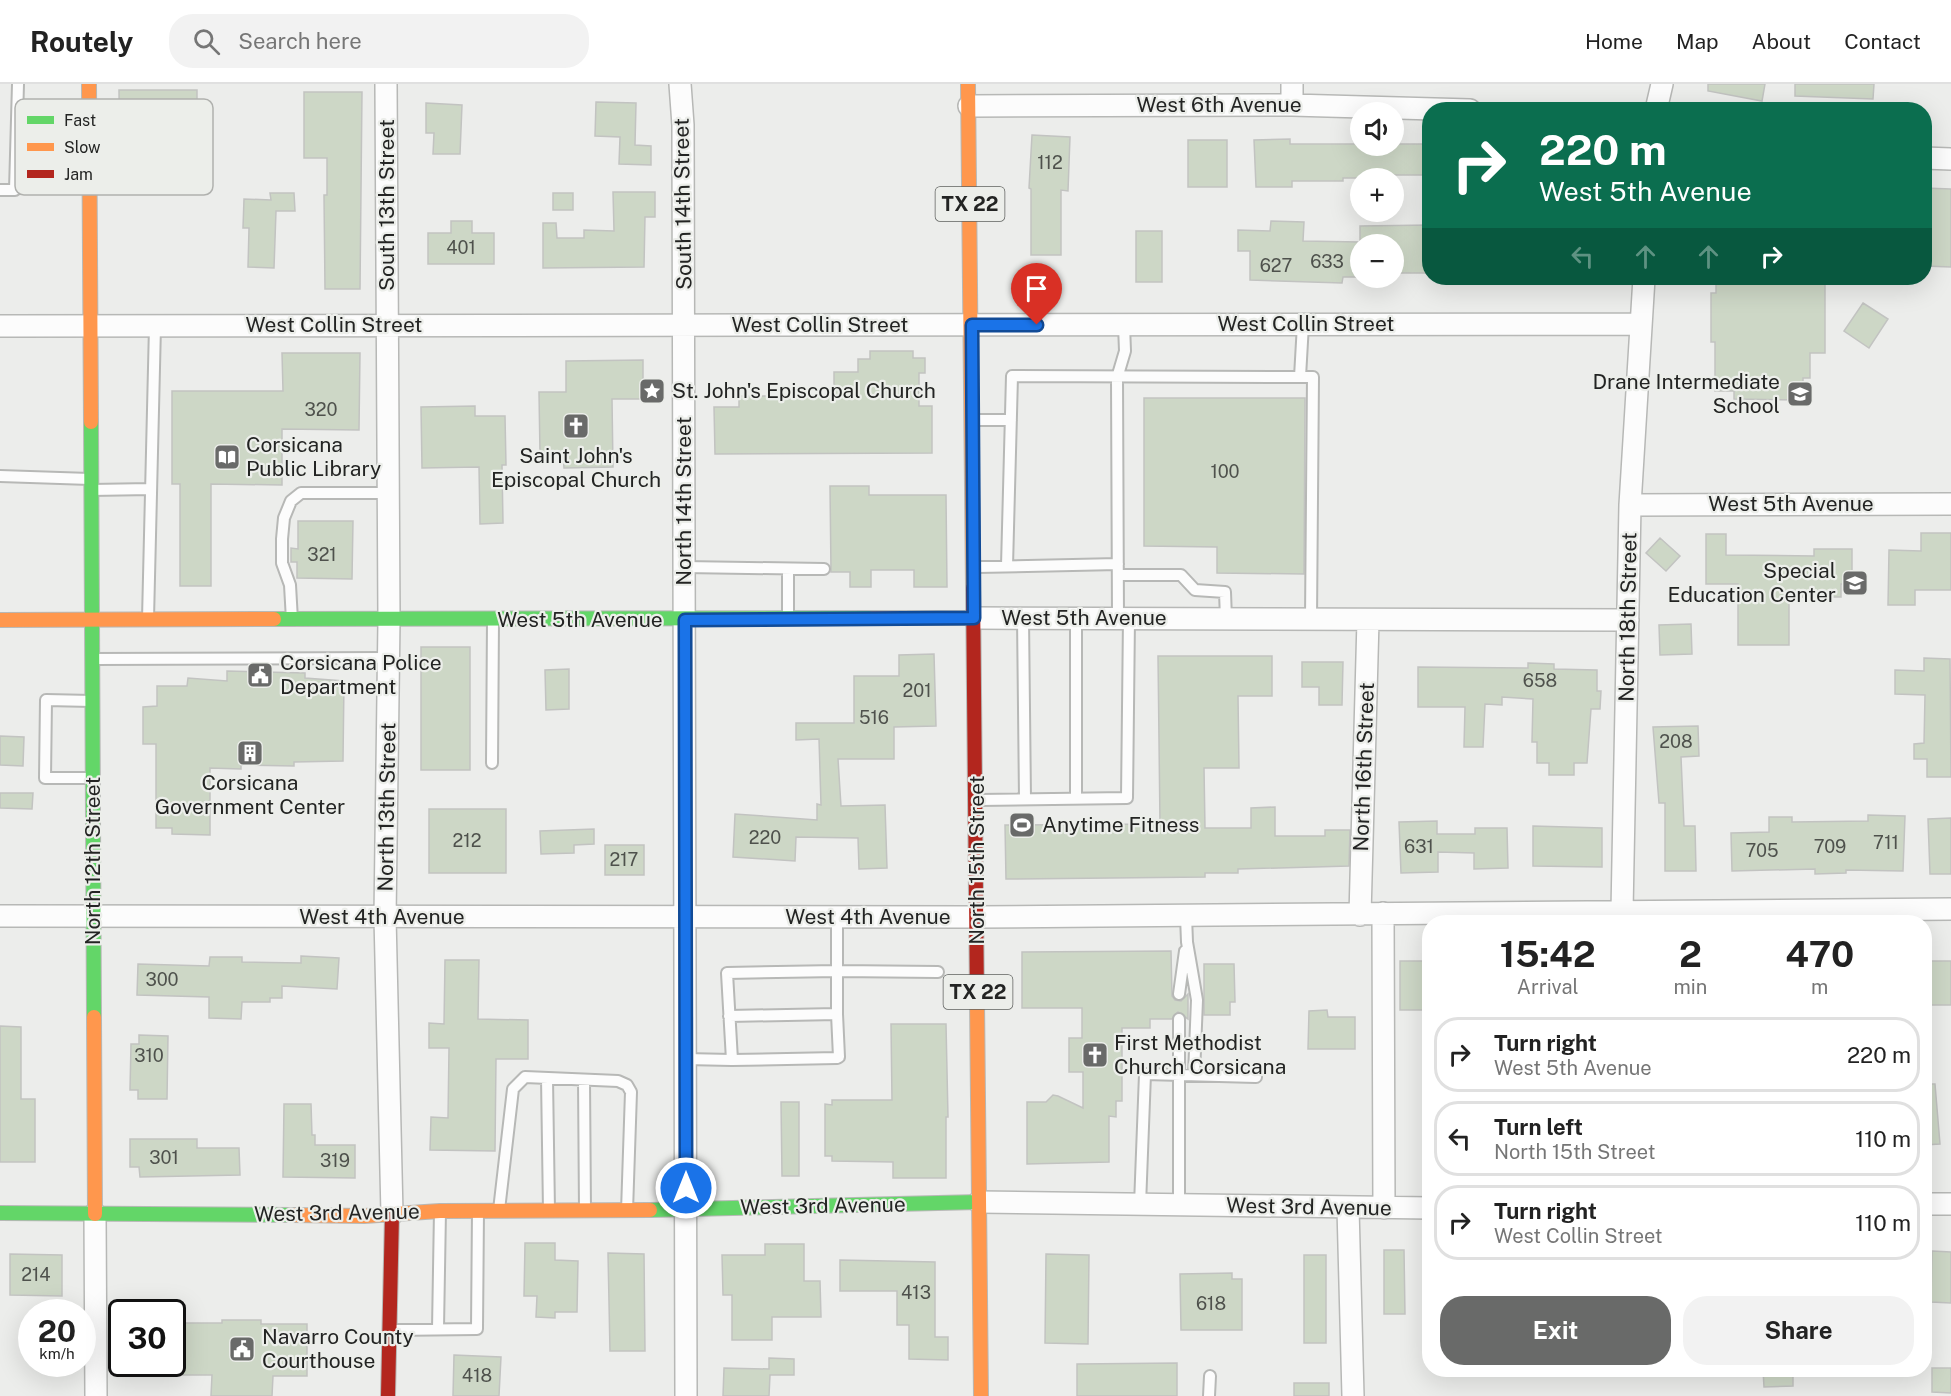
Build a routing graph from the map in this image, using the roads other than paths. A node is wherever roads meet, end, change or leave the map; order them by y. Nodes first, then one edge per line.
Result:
1 (18, 84) edge
2 (89, 84) edge
3 (386, 84) edge
4 (680, 84) edge
5 (968, 84) edge
6 (1662, 84) edge
7 (1292, 94) edge
8 (18, 99) edge
9 (89, 99) edge
10 (1658, 102) edge
11 (969, 106) junction
12 (1422, 106) edge
13 (1932, 158) edge
14 (1951, 159) edge
15 (89, 195) edge
16 (1643, 285) edge
17 (1303, 324) junction
18 (1640, 324) junction
19 (388, 325) junction
20 (684, 325) junction
21 (972, 325) junction
22 (1124, 325) junction
23 (0, 326) edge
24 (90, 326) junction
25 (155, 326) junction
26 (1300, 376) junction
27 (1117, 378) junction
28 (973, 420) junction
29 (1011, 420) junction
30 (0, 476) edge
31 (91, 484) junction
32 (151, 489) junction
33 (388, 493) junction
34 (1951, 504) edge
35 (1630, 505) junction
36 (1007, 566) junction
37 (684, 567) junction
38 (974, 567) junction
39 (788, 569) junction
40 (824, 569) dead end
41 (1118, 570) junction
42 (974, 618) junction
43 (1023, 618) junction
44 (1076, 618) junction
45 (1124, 618) junction
46 (788, 619) junction
47 (1226, 619) junction
48 (1311, 619) junction
49 (0, 620) edge
50 (91, 620) junction
51 (148, 620) junction
52 (292, 620) junction
53 (389, 620) junction
54 (493, 620) junction
55 (685, 620) junction
56 (1368, 620) junction
57 (1628, 620) junction
58 (388, 658) junction
59 (92, 659) junction
60 (92, 701) junction
61 (492, 763) dead end
62 (92, 778) junction
63 (1076, 798) junction
64 (1025, 799) junction
65 (976, 800) junction
66 (1951, 909) edge
67 (1622, 911) junction
68 (1383, 913) junction
69 (1360, 915) junction
70 (0, 916) edge
71 (1186, 916) junction
72 (93, 917) junction
73 (386, 917) junction
74 (685, 917) junction
75 (837, 917) junction
76 (977, 917) junction
77 (1187, 942) junction
78 (837, 971) junction
79 (938, 972) dead end
80 (1179, 994) dead end
81 (837, 1014) junction
82 (729, 1016) junction
83 (1179, 1019) dead end
84 (685, 1059) junction
85 (732, 1060) junction
86 (1181, 1075) junction
87 (1194, 1076) junction
88 (1256, 1077) dead end
89 (547, 1078) junction
90 (584, 1080) junction
91 (979, 1202) junction
92 (1932, 1204) edge
93 (1951, 1204) edge
94 (1140, 1205) junction
95 (1179, 1205) junction
96 (1348, 1208) junction
97 (1384, 1208) junction
98 (1422, 1208) edge
99 (686, 1210) junction
100 (440, 1211) junction
101 (478, 1211) junction
102 (499, 1211) junction
103 (549, 1211) junction
104 (627, 1211) junction
105 (585, 1212) junction
106 (0, 1213) edge
107 (95, 1214) junction
108 (392, 1214) junction
109 (438, 1329) junction
110 (388, 1330) junction
111 (1210, 1376) dead end
112 (96, 1396) edge
113 (388, 1396) edge
114 (686, 1396) edge
115 (981, 1396) edge
116 (1209, 1396) edge
117 (1353, 1396) edge

1 - 8 lane
2 - 9 main road, North 12th Street
3 - 19 street, South 13th Street
4 - 20 street, South 14th Street
5 - 11 main road, TX 22
6 - 10 street
7 - 11 street, West 6th Avenue
7 - 12 street, West 6th Avenue
11 - 21 main road, TX 22
13 - 14 street
15 - 24 main road, North 12th Street
16 - 18 street, North 18th Street
17 - 18 street, West Collin Street
17 - 22 street, West Collin Street
17 - 26 lane
18 - 35 street, North 18th Street
19 - 20 street, West Collin Street
19 - 25 street, West Collin Street
19 - 33 street, North 13th Street
20 - 21 street, West Collin Street
20 - 37 street, North 14th Street
21 - 22 street, West Collin Street
21 - 28 main road, North 15th Street / TX 22
22 - 27 lane
23 - 24 street, West Collin Street
24 - 25 street, West Collin Street
24 - 31 main road, North 12th Street
25 - 32 lane
26 - 27 lane
26 - 48 lane
27 - 29 lane
27 - 41 lane
28 - 29 lane
28 - 38 main road, North 15th Street / TX 22
29 - 36 lane
30 - 31 lane
31 - 32 lane
31 - 50 main road, North 12th Street
32 - 51 lane
33 - 52 lane
33 - 53 street, North 13th Street
34 - 35 street, West 5th Avenue
35 - 57 street, North 18th Street
36 - 38 lane
36 - 41 lane
37 - 39 lane
37 - 55 street, North 14th Street
38 - 42 main road, North 15th Street / TX 22
39 - 40 lane
39 - 46 lane
41 - 45 lane
41 - 47 lane
42 - 43 street, West 5th Avenue
42 - 46 main road, West 5th Avenue
42 - 65 main road, North 15th Street / TX 22
43 - 44 street, West 5th Avenue
43 - 64 lane
44 - 45 street, West 5th Avenue
44 - 63 lane
45 - 47 street, West 5th Avenue
45 - 63 lane
46 - 55 main road, West 5th Avenue
47 - 48 street, West 5th Avenue
48 - 56 street, West 5th Avenue
49 - 50 main road, West 5th Avenue
50 - 51 main road, West 5th Avenue
50 - 59 main road, North 12th Street
51 - 52 main road, West 5th Avenue
52 - 53 main road, West 5th Avenue
53 - 54 main road, West 5th Avenue
53 - 58 street, North 13th Street
54 - 55 main road, West 5th Avenue
54 - 61 lane
55 - 74 street, North 14th Street
56 - 57 street, West 5th Avenue
56 - 69 street, North 16th Street
57 - 67 street, North 18th Street
58 - 59 lane
58 - 73 street, North 13th Street
59 - 60 main road, North 12th Street
60 - 62 main road, North 12th Street
60 - 62 lane
62 - 72 main road, North 12th Street
63 - 64 lane
64 - 65 lane
65 - 76 main road, North 15th Street / TX 22
66 - 67 street, West 4th Avenue
67 - 68 street, West 4th Avenue
68 - 69 street, West 4th Avenue
68 - 97 street
69 - 71 street, West 4th Avenue
70 - 72 street, West 4th Avenue
71 - 76 street, West 4th Avenue
71 - 77 lane
72 - 73 street, West 4th Avenue
72 - 107 main road, North 12th Street
73 - 74 street, West 4th Avenue
73 - 108 street, North 13th Street
74 - 75 street, West 4th Avenue
74 - 84 street, North 14th Street
75 - 76 street, West 4th Avenue
75 - 78 lane
76 - 91 main road, North 15th Street / TX 22
77 - 80 lane
77 - 87 lane
78 - 79 lane
78 - 81 lane
78 - 82 lane
81 - 82 lane
81 - 85 lane
82 - 85 lane
83 - 86 lane
84 - 85 lane
84 - 99 street, North 14th Street
86 - 87 lane
86 - 94 lane
86 - 95 lane
87 - 88 lane
89 - 90 lane
89 - 102 lane
89 - 103 lane
90 - 104 lane
90 - 105 lane
91 - 94 street, West 3rd Avenue
91 - 99 main road, West 3rd Avenue
91 - 115 main road, North 15th Street / TX 22
92 - 93 street
94 - 95 street, West 3rd Avenue
95 - 96 street, West 3rd Avenue
96 - 97 street, West 3rd Avenue
96 - 117 street
97 - 98 street, West 3rd Avenue
99 - 104 main road, West 3rd Avenue
99 - 114 street, North 14th Street
100 - 101 main road, West 3rd Avenue
100 - 108 main road, West 3rd Avenue
100 - 109 lane
101 - 102 main road, West 3rd Avenue
101 - 109 lane
102 - 103 main road, West 3rd Avenue
103 - 105 main road, West 3rd Avenue
104 - 105 main road, West 3rd Avenue
106 - 107 main road, West 3rd Avenue
107 - 108 main road, West 3rd Avenue
107 - 112 street, North 12th Street
108 - 110 main road, North 13th Street
109 - 110 lane
110 - 113 main road, North 13th Street
111 - 116 lane

